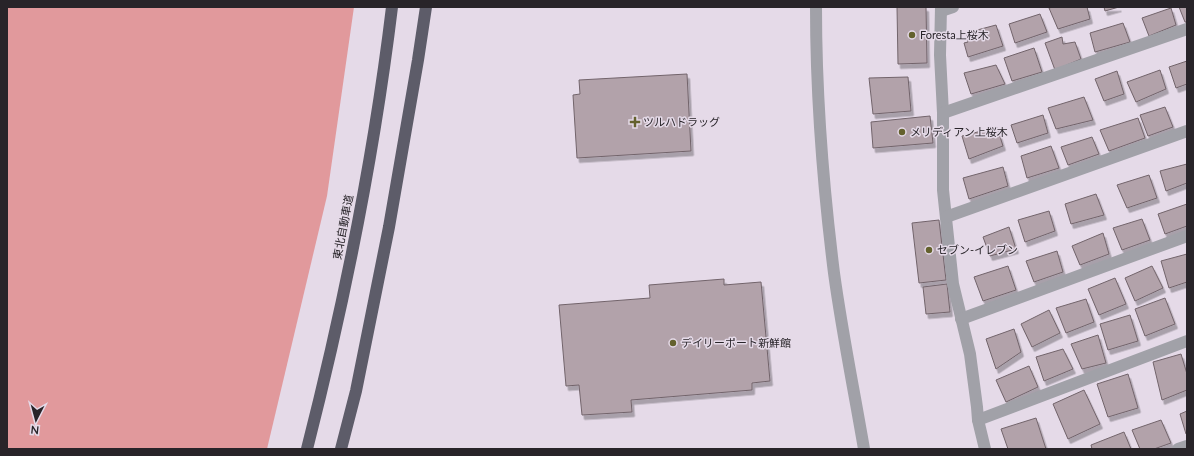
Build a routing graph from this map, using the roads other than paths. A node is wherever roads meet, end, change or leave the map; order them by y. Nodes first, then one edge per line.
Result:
1 (392, 7) edge
2 (426, 7) edge
3 (816, 7) edge
4 (953, 7) edge
5 (941, 9) edge
6 (1187, 30) edge
7 (943, 114) junction
8 (1187, 130) edge
9 (946, 217) junction
10 (1187, 236) edge
11 (962, 319) junction
12 (1187, 341) edge
13 (978, 420) junction
14 (1187, 446) edge
15 (307, 449) edge
16 (341, 449) edge
17 (864, 449) edge
18 (985, 449) edge
19 (1178, 449) edge

1 - 15 highway, 東北自動車道
2 - 16 highway
3 - 17 street
4 - 5 street
5 - 7 street
6 - 7 street
7 - 9 street
8 - 9 street
9 - 11 street
10 - 11 street
11 - 13 street
12 - 13 street
13 - 18 street
14 - 19 street

